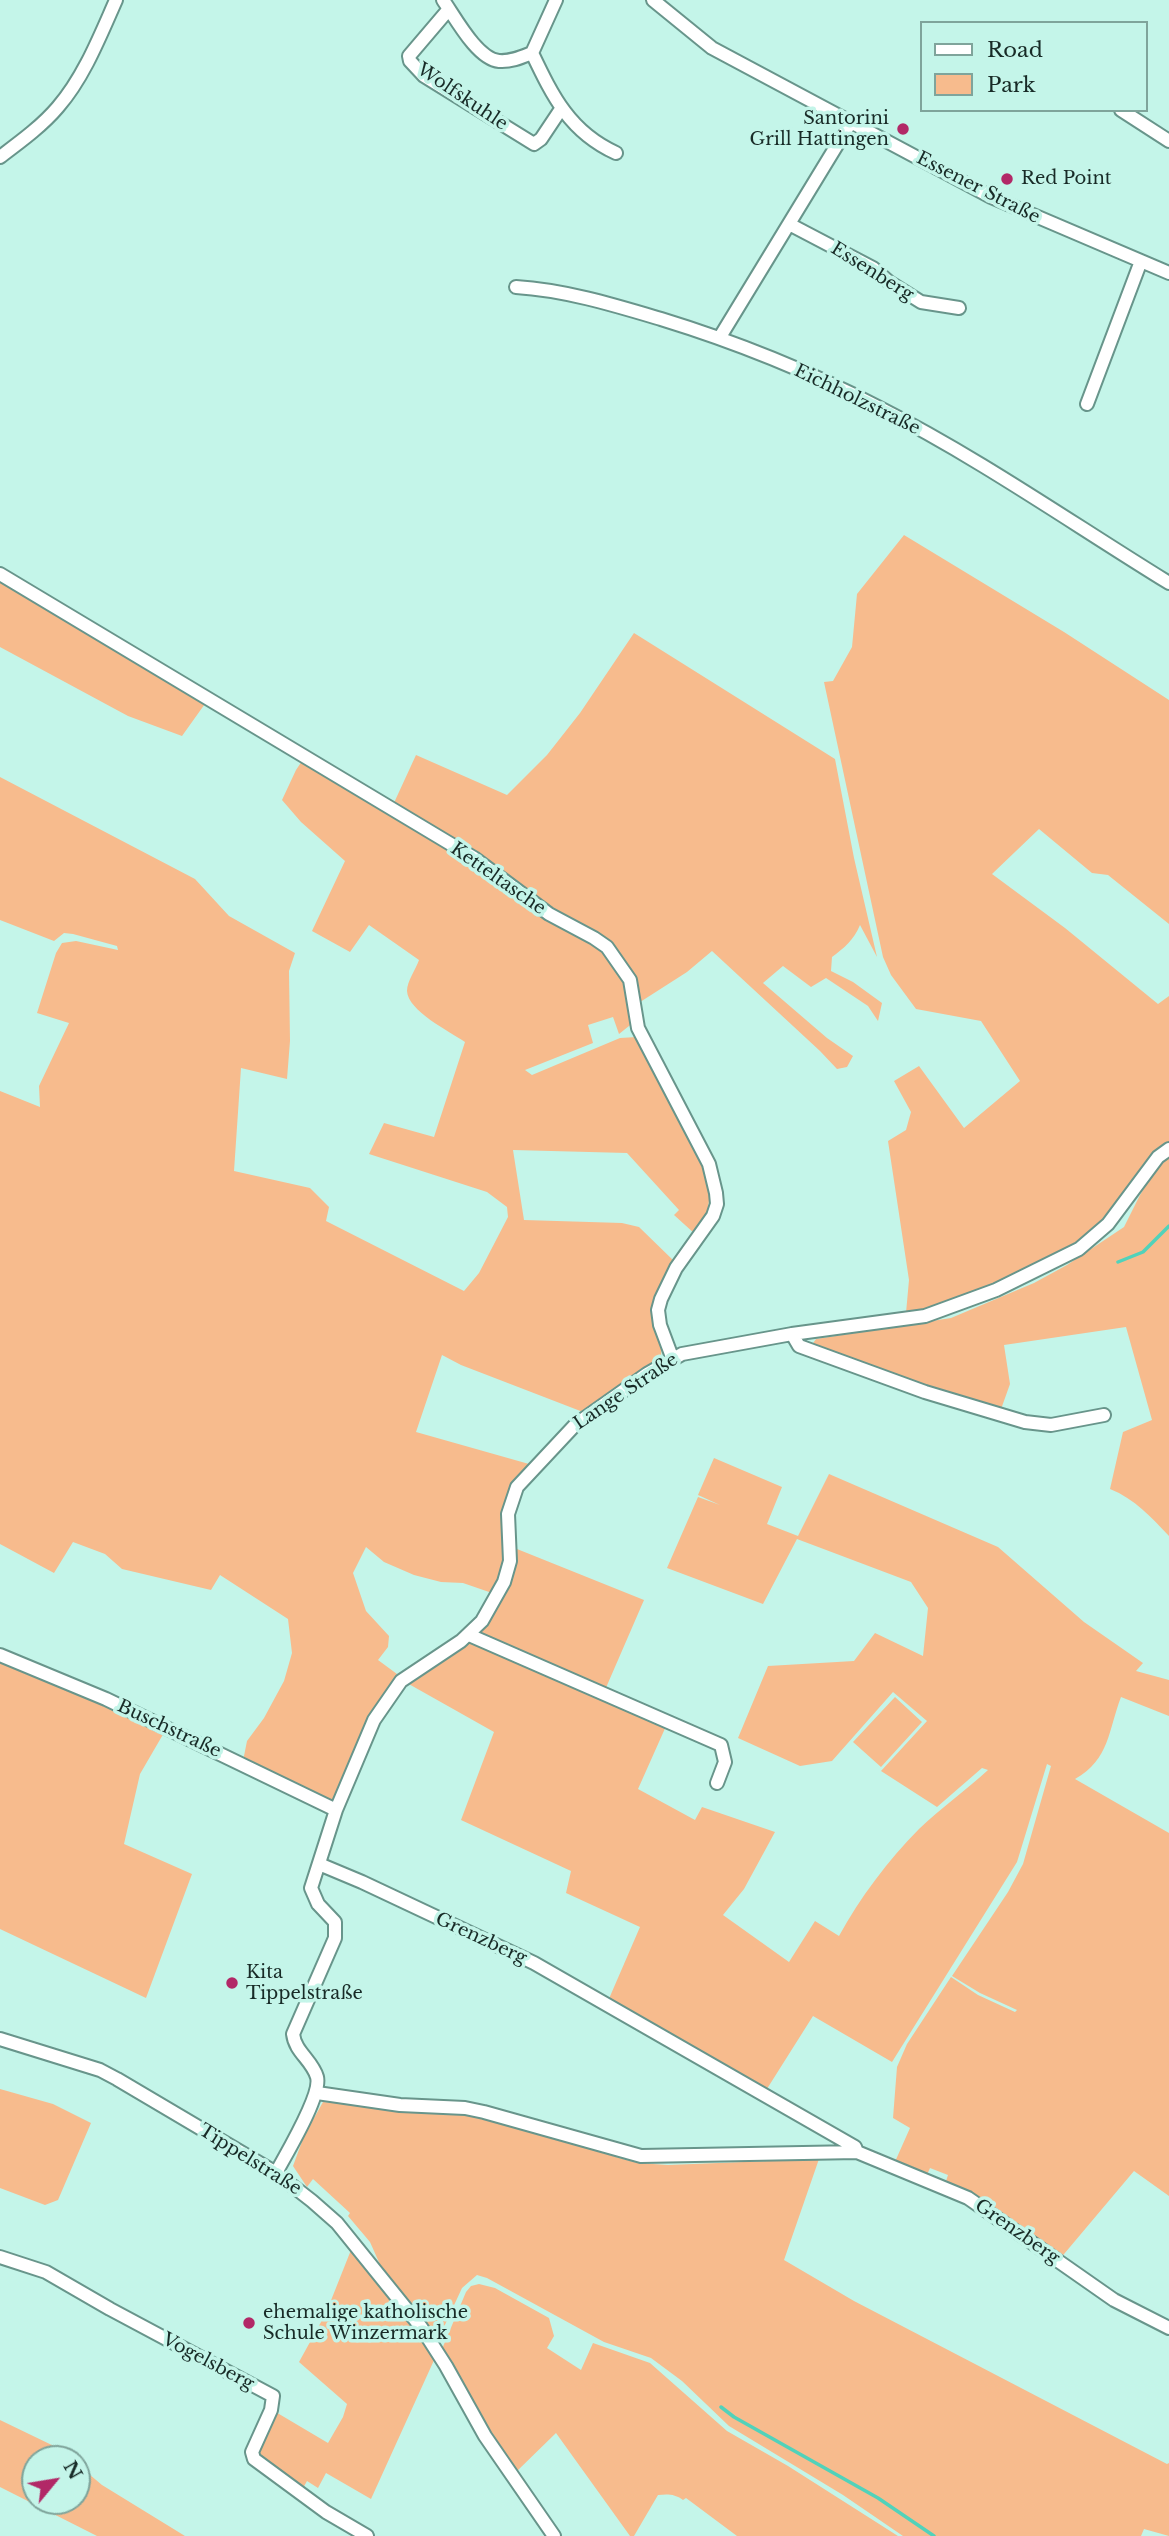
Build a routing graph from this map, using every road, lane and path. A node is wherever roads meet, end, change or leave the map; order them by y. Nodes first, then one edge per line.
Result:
1 (116, 0) edge
2 (556, 0) edge
3 (653, 0) edge
4 (446, 5) edge
5 (532, 53) junction
6 (561, 109) junction
7 (1124, 112) edge
8 (851, 122) junction
9 (1169, 141) edge
10 (616, 153) dead end
11 (1, 155) edge
12 (789, 224) junction
13 (1140, 261) junction
14 (1169, 273) edge
15 (516, 287) dead end
16 (959, 308) dead end
17 (720, 337) junction
18 (1087, 404) dead end
19 (0, 573) edge
20 (1169, 583) edge
21 (1169, 1149) edge
22 (792, 1334) junction
23 (672, 1357) junction
24 (1104, 1415) dead end
25 (469, 1635) junction
26 (0, 1655) edge
27 (717, 1783) dead end
28 (336, 1810) junction
29 (319, 1864) junction
30 (0, 2039) edge
31 (317, 2093) junction
32 (857, 2152) junction
33 (276, 2173) junction
34 (0, 2257) edge
35 (1169, 2328) edge
36 (367, 2536) edge
37 (554, 2536) edge

1 - 11 street
2 - 5 street
3 - 8 street, Essener Straße
4 - 5 street, Wolfskuhle
4 - 6 street, Wolfskuhle
5 - 6 street
6 - 10 street
7 - 9 street
8 - 12 street
8 - 13 street, Essener Straße
12 - 16 street, Essenberg
12 - 17 street
13 - 14 street, Essener Straße
13 - 18 street
15 - 17 street, Eichholzstraße
17 - 20 street, Eichholzstraße
19 - 23 street, Ketteltasche
21 - 22 street, Lange Straße
22 - 23 street, Lange Straße
22 - 24 street
23 - 25 street, Lange Straße
25 - 27 street
25 - 28 street, Lange Straße
26 - 28 street, Buschstraße
28 - 29 street, Lange Straße
29 - 31 street
29 - 32 street, Grenzberg
30 - 33 street, Tippelstraße
31 - 32 street, Grenzberg
31 - 33 street
32 - 35 street, Grenzberg
33 - 37 street, Tippelstraße
34 - 36 street, Vogelsberg

